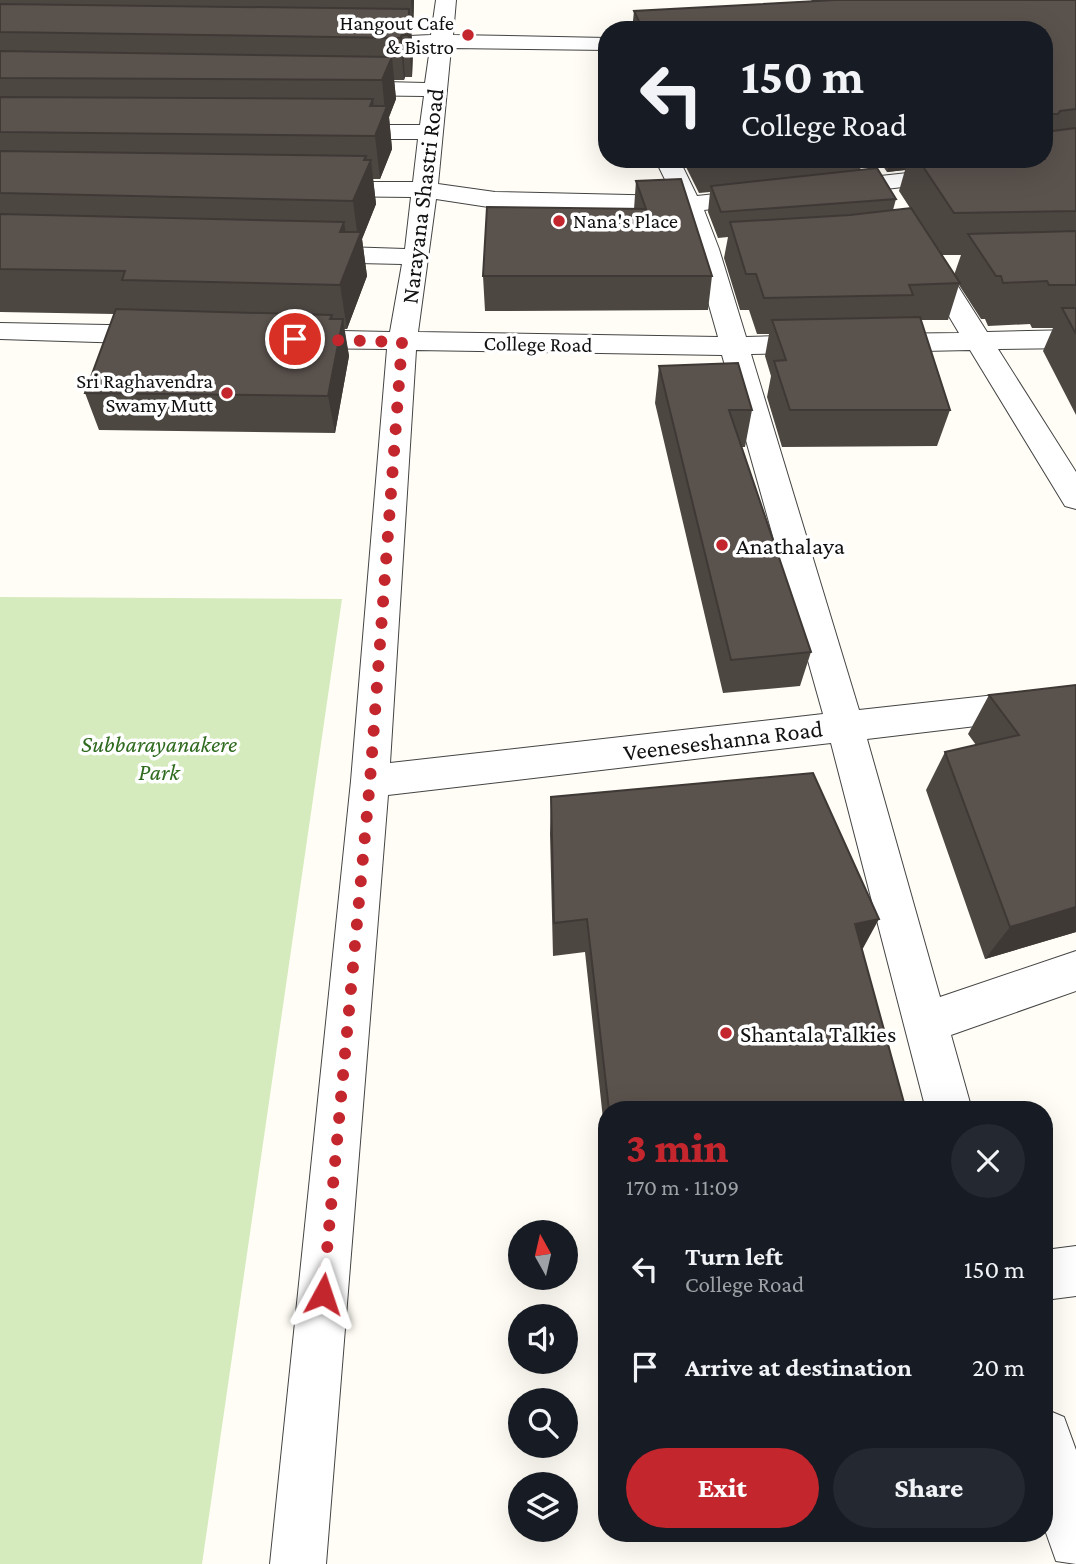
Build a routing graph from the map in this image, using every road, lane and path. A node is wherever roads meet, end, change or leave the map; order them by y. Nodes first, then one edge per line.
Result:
1 (446, 0) edge
2 (400, 41) edge
3 (442, 42) junction
4 (598, 44) edge
5 (327, 88) edge
6 (436, 90) junction
7 (321, 131) edge
8 (433, 132) junction
9 (672, 168) edge
10 (872, 171) edge
11 (976, 172) edge
12 (301, 188) edge
13 (424, 190) junction
14 (811, 190) edge
15 (784, 193) edge
16 (690, 204) junction
17 (294, 253) edge
18 (417, 257) junction
19 (0, 331) edge
20 (194, 336) edge
21 (263, 338) edge
22 (1076, 339) edge
23 (980, 341) junction
24 (402, 342) junction
25 (734, 346) junction
26 (1076, 498) edge
27 (1076, 699) edge
28 (845, 726) junction
29 (370, 781) junction
30 (1076, 971) edge
31 (925, 1023) junction
32 (947, 1101) edge
33 (1076, 1271) edge
34 (1053, 1274) edge
35 (1053, 1463) edge
36 (1076, 1541) edge
37 (298, 1564) edge

1 - 3 street, Narayana Shastri Road
2 - 3 street
3 - 4 street
3 - 6 street, Narayana Shastri Road
5 - 6 street
6 - 8 street, Narayana Shastri Road
7 - 8 street
8 - 13 street, Narayana Shastri Road
9 - 16 street
10 - 11 street
10 - 14 street
10 - 23 street
12 - 13 street
13 - 16 street
13 - 18 street, Narayana Shastri Road
15 - 16 street
16 - 25 street
17 - 18 street
18 - 24 street, Narayana Shastri Road
19 - 20 street
21 - 24 street, College Road
22 - 23 street, College Road
23 - 25 street, College Road
23 - 26 street
24 - 25 street, College Road
24 - 29 street, Narayana Shastri Road
25 - 28 street
27 - 28 street, Veeneseshanna Road
28 - 29 street, Veeneseshanna Road
28 - 31 street
29 - 37 street, Narayana Shastri Road
30 - 31 street
31 - 32 street
33 - 34 street
35 - 36 street

